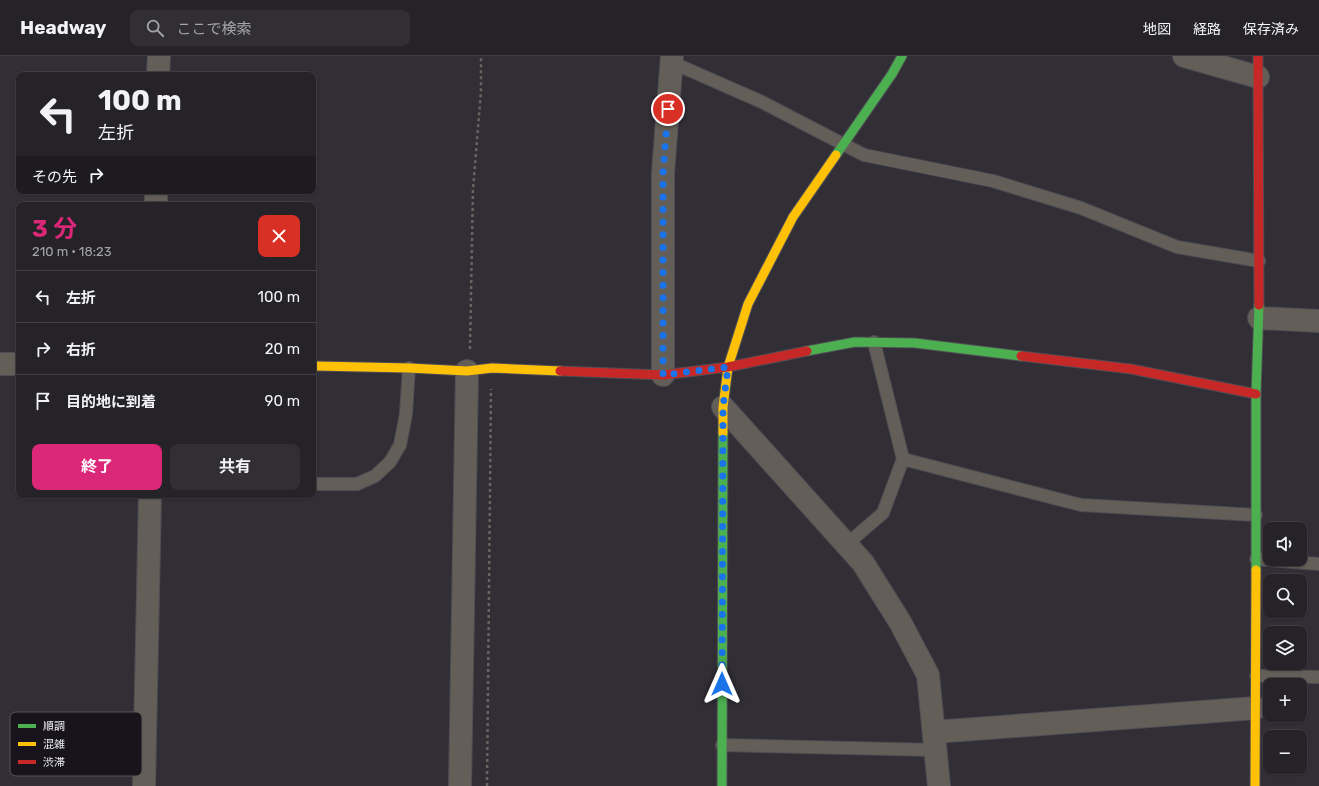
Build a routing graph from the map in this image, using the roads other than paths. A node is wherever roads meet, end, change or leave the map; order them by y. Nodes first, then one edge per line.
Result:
1 (159, 56) edge
2 (902, 56) edge
3 (1184, 56) edge
4 (1258, 56) edge
5 (671, 59) edge
6 (158, 72) edge
7 (1258, 77) junction
8 (844, 144) junction
9 (1259, 261) junction
10 (1259, 318) junction
11 (1319, 321) edge
12 (874, 342) junction
13 (0, 364) edge
14 (16, 364) edge
15 (316, 366) edge
16 (728, 367) junction
17 (409, 368) junction
18 (466, 371) junction
19 (663, 375) junction
20 (1256, 394) junction
21 (723, 407) junction
22 (903, 459) junction
23 (316, 484) edge
24 (150, 498) edge
25 (1256, 515) junction
26 (847, 544) junction
27 (1256, 558) junction
28 (1319, 564) edge
29 (1256, 676) junction
30 (1319, 677) edge
31 (1256, 708) junction
32 (934, 741) junction
33 (722, 745) junction
34 (144, 786) edge
35 (460, 786) edge
36 (722, 786) edge
37 (939, 786) edge
38 (1255, 786) edge

1 - 6 street
2 - 8 street
3 - 7 street
4 - 7 street
5 - 8 lane
5 - 19 street
7 - 9 street
8 - 9 lane
8 - 16 street
9 - 10 street
10 - 11 street
10 - 20 street
12 - 16 street
12 - 20 street
12 - 22 lane
13 - 14 street
15 - 17 street
16 - 19 street
16 - 21 street
17 - 18 street
17 - 23 lane
18 - 19 street
18 - 35 street
20 - 25 street
21 - 26 street
21 - 33 street
22 - 25 lane
22 - 26 lane
24 - 34 street
25 - 27 street
26 - 32 street
27 - 28 lane
27 - 29 street
29 - 30 lane
29 - 31 street
31 - 32 street
31 - 38 street
32 - 33 lane
32 - 37 street
33 - 36 street

